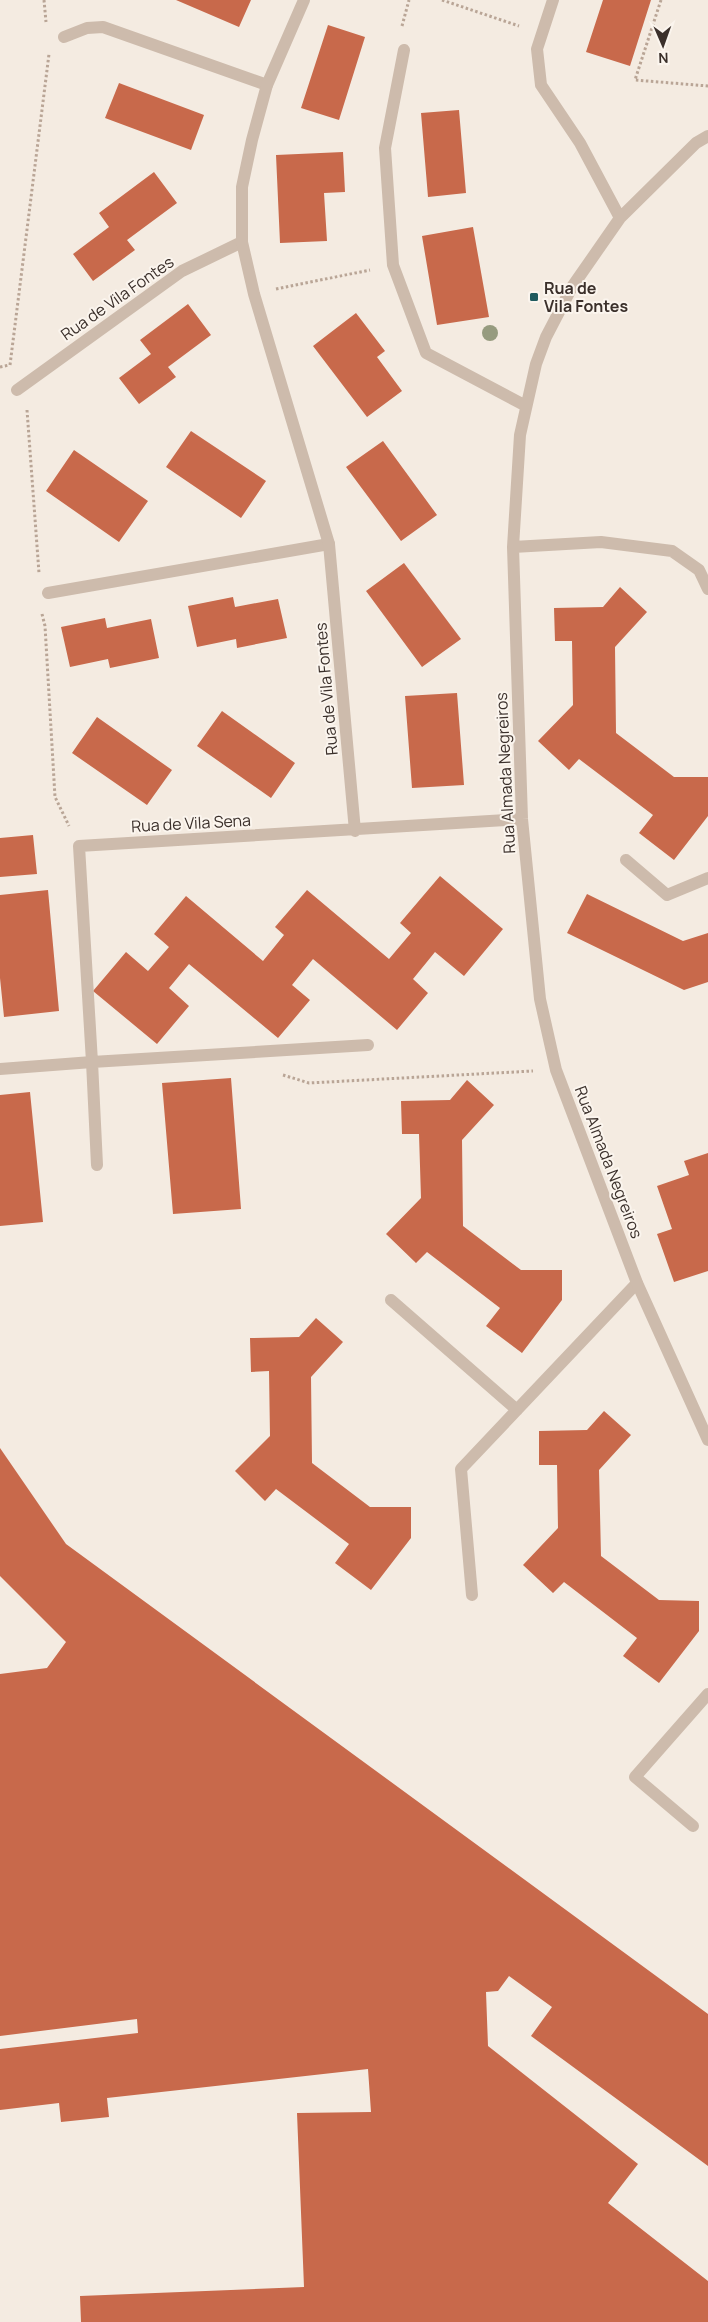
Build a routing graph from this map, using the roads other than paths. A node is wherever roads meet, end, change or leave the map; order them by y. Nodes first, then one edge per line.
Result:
1 (304, 0) edge
2 (553, 0) edge
3 (64, 37) dead end
4 (404, 50) dead end
5 (267, 85) junction
6 (708, 136) edge
7 (620, 218) junction
8 (242, 242) junction
9 (17, 390) road end
10 (526, 406) junction
11 (329, 544) junction
12 (513, 547) junction
13 (708, 589) edge
14 (48, 593) dead end
15 (522, 819) junction
16 (355, 830) junction
17 (626, 860) dead end
18 (708, 878) edge
19 (368, 1045) dead end
20 (92, 1062) junction
21 (0, 1069) edge
22 (97, 1165) dead end
23 (637, 1283) junction
24 (392, 1300) dead end
25 (517, 1410) junction
26 (708, 1440) edge
27 (472, 1595) dead end
28 (708, 1694) edge
29 (692, 1826) dead end

1 - 5 street, Rua de Vila Fontes
2 - 7 street
3 - 5 street
4 - 10 street
5 - 8 street, Rua de Vila Fontes
6 - 7 street, Rua Almada Negreiros
7 - 10 street, Rua Almada Negreiros
8 - 9 street, Rua de Vila Fontes
8 - 11 street, Rua de Vila Fontes
10 - 12 street, Rua Almada Negreiros
11 - 14 street
11 - 16 street, Rua de Vila Fontes
12 - 13 street
12 - 15 street, Rua Almada Negreiros
15 - 16 street, Rua de Vila Sena
15 - 23 street, Rua Almada Negreiros
16 - 20 street, Rua de Vila Sena
17 - 18 street
19 - 20 street
20 - 21 street
20 - 22 street
23 - 25 street
23 - 26 street, Rua Almada Negreiros
24 - 25 street
25 - 27 street
28 - 29 street

